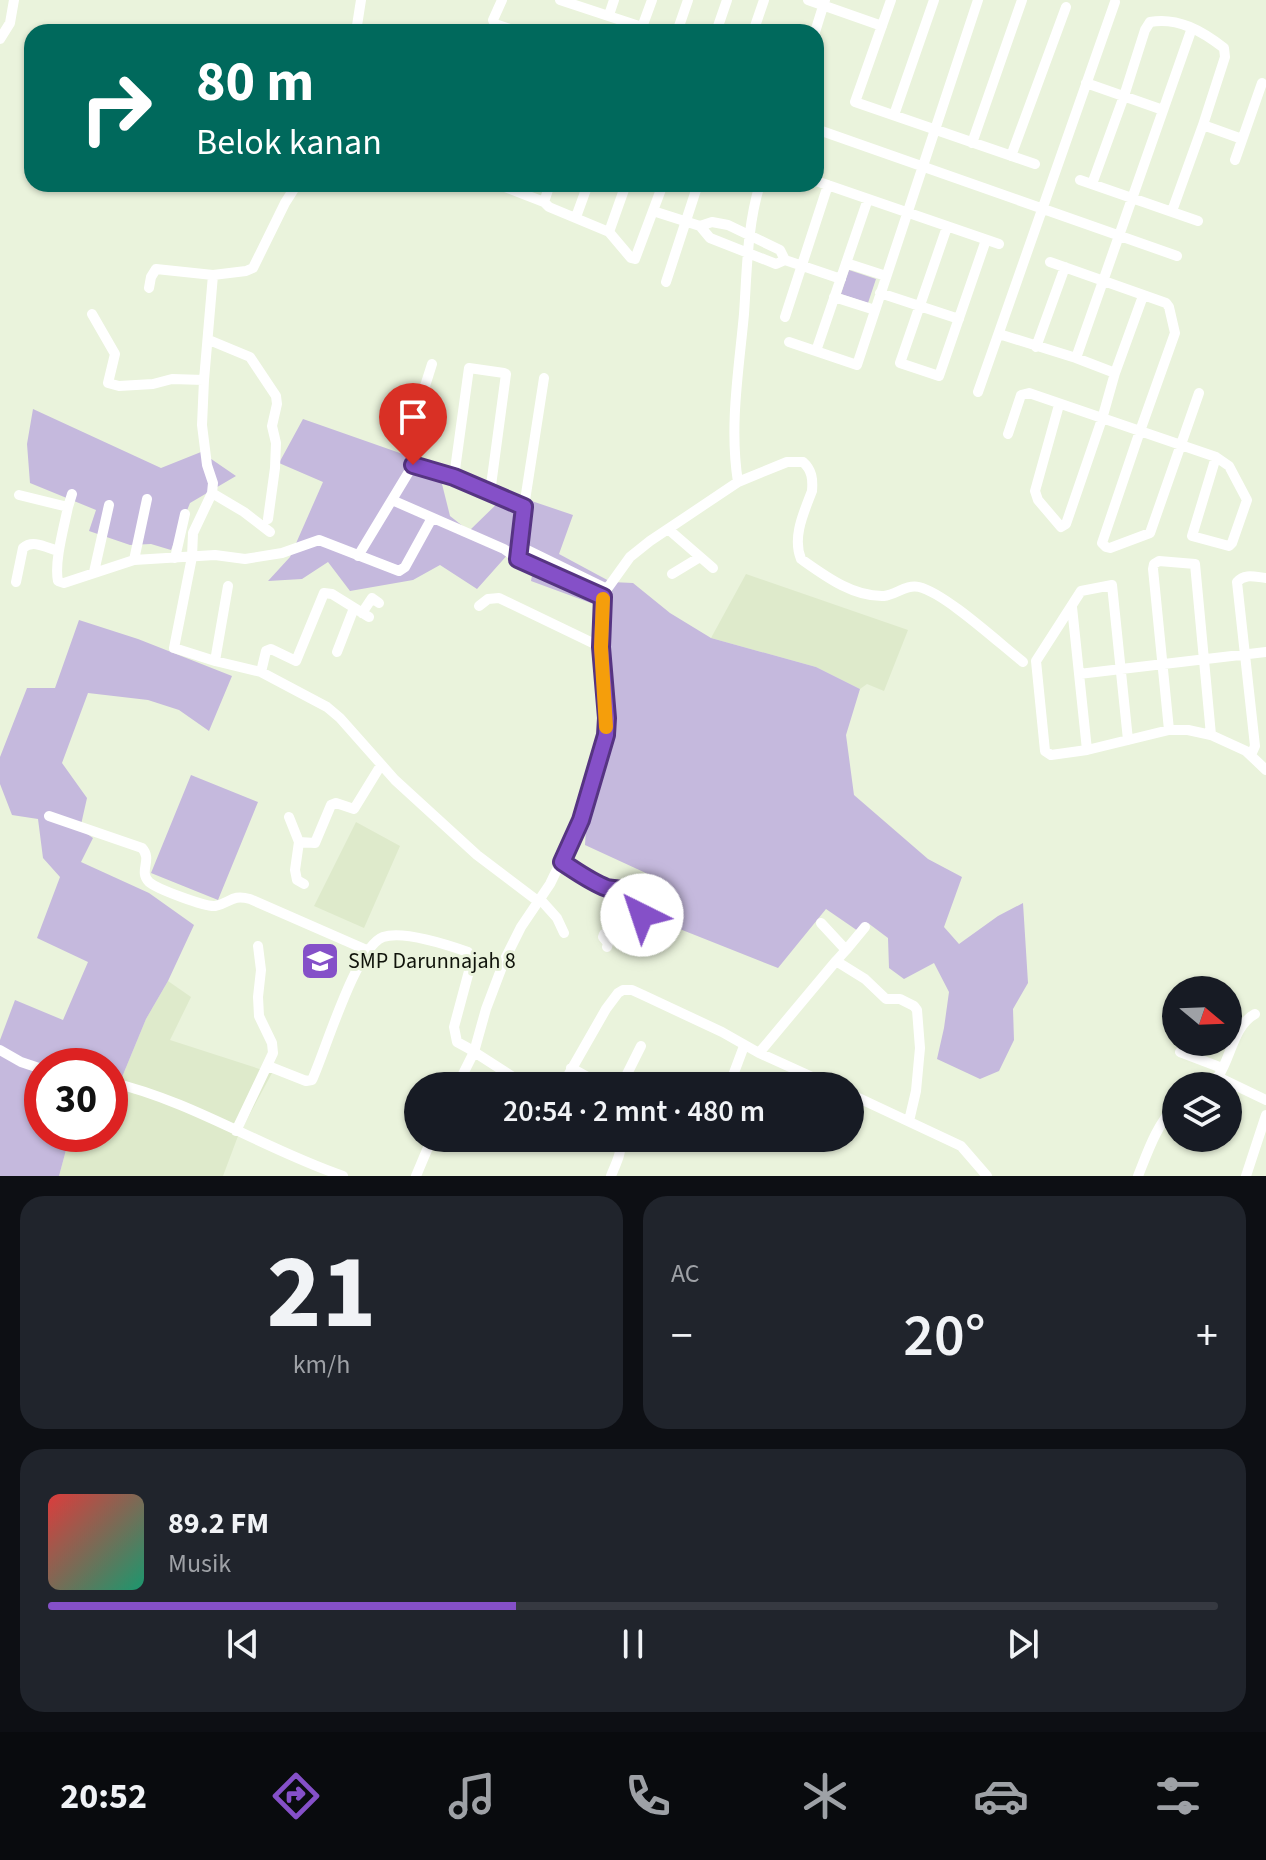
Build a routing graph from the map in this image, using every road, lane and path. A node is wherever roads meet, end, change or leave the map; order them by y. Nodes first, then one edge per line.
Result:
1 (14, 0) edge
2 (361, 0) edge
3 (502, 0) edge
4 (560, 0) edge
5 (614, 0) edge
6 (652, 0) edge
7 (688, 0) edge
8 (727, 0) edge
9 (764, 0) edge
10 (808, 0) edge
11 (891, 0) edge
12 (934, 0) edge
13 (978, 0) edge
14 (1022, 0) edge
15 (825, 2) edge
16 (1115, 2) dead end
17 (578, 3) edge
18 (1066, 7) dead end
19 (609, 15) junction
20 (357, 24) edge
21 (495, 24) edge
22 (630, 24) edge
23 (643, 24) edge
24 (680, 24) edge
25 (719, 24) edge
26 (756, 24) edge
27 (818, 24) edge
28 (882, 26) junction
29 (1192, 28) junction
30 (0, 39) edge
31 (1086, 83) junction
32 (1262, 83) dead end
33 (1124, 96) junction
34 (1163, 110) junction
35 (894, 115) junction
36 (1203, 125) junction
37 (934, 129) junction
38 (824, 132) edge
39 (1242, 139) junction
40 (972, 143) junction
41 (1011, 156) junction
42 (1235, 160) dead end
43 (1035, 164) dead end
44 (922, 166) junction
45 (1080, 180) dead end
46 (824, 184) edge
47 (1092, 184) junction
48 (828, 185) junction
49 (292, 192) edge
50 (523, 192) edge
51 (547, 192) edge
52 (585, 192) edge
53 (623, 192) edge
54 (660, 192) edge
55 (695, 192) edge
56 (757, 192) edge
57 (1132, 198) junction
58 (868, 199) junction
59 (544, 202) junction
60 (1042, 208) junction
61 (653, 211) junction
62 (1172, 211) junction
63 (906, 213) junction
64 (576, 217) junction
65 (685, 221) junction
66 (1198, 221) dead end
67 (700, 226) junction
68 (947, 227) junction
69 (610, 233) junction
70 (1119, 235) junction
71 (750, 236) junction
72 (986, 240) junction
73 (999, 244) dead end
74 (749, 252) junction
75 (1177, 256) dead end
76 (785, 260) junction
77 (1050, 262) dead end
78 (846, 263) junction
79 (802, 266) junction
80 (1065, 267) junction
81 (213, 275) junction
82 (886, 276) junction
83 (841, 279) junction
84 (1103, 280) junction
85 (666, 282) dead end
86 (149, 288) dead end
87 (880, 293) junction
88 (1143, 296) junction
89 (834, 297) junction
90 (920, 306) junction
91 (875, 310) junction
92 (92, 314) dead end
93 (785, 317) dead end
94 (959, 319) junction
95 (999, 334) junction
96 (209, 340) junction
97 (789, 342) dead end
98 (1036, 347) junction
99 (816, 351) junction
100 (1076, 358) junction
101 (432, 364) dead end
102 (1115, 373) junction
103 (544, 378) dead end
104 (204, 380) junction
105 (978, 392) dead end
106 (1199, 393) dead end
107 (1059, 405) junction
108 (1102, 419) junction
109 (1140, 431) junction
110 (1008, 434) dead end
111 (1181, 444) junction
112 (1216, 457) junction
113 (413, 465) junction
114 (454, 477) junction
115 (738, 482) junction
116 (212, 493) junction
117 (490, 493) junction
118 (72, 494) dead end
119 (19, 495) dead end
120 (147, 499) dead end
121 (392, 500) junction
122 (109, 505) dead end
123 (68, 507) junction
124 (524, 507) junction
125 (185, 514) dead end
126 (432, 518) junction
127 (268, 519) dead end
128 (668, 529) junction
129 (270, 532) dead end
130 (58, 551) junction
131 (520, 553) junction
132 (358, 556) junction
133 (192, 557) junction
134 (700, 557) junction
135 (175, 558) junction
136 (134, 560) junction
137 (713, 568) dead end
138 (94, 572) junction
139 (672, 574) dead end
140 (1266, 578) edge
141 (16, 582) dead end
142 (228, 586) dead end
143 (605, 593) junction
144 (379, 603) dead end
145 (479, 606) dead end
146 (1072, 607) junction
147 (362, 613) junction
148 (601, 647) junction
149 (337, 652) dead end
150 (1266, 652) edge
151 (1245, 655) junction
152 (1204, 660) junction
153 (215, 661) junction
154 (1023, 662) dead end
155 (1162, 664) junction
156 (1120, 669) junction
157 (261, 672) junction
158 (1079, 674) junction
159 (1169, 730) junction
160 (1211, 735) junction
161 (1128, 740) junction
162 (1087, 750) junction
163 (1251, 755) junction
164 (381, 765) junction
165 (1266, 770) edge
166 (49, 816) dead end
167 (289, 817) dead end
168 (299, 842) junction
169 (562, 862) junction
170 (304, 884) dead end
171 (540, 901) junction
172 (821, 923) dead end
173 (865, 927) dead end
174 (564, 933) dead end
175 (258, 946) dead end
176 (607, 947) dead end
177 (846, 950) junction
178 (369, 951) junction
179 (836, 961) junction
180 (1255, 1014) dead end
181 (641, 1046) dead end
182 (744, 1046) junction
183 (0, 1050) edge
184 (474, 1052) junction
185 (759, 1053) junction
186 (1188, 1056) edge
187 (24, 1063) edge
188 (268, 1066) junction
189 (571, 1068) junction
190 (464, 1072) edge
191 (505, 1072) edge
192 (569, 1072) edge
193 (578, 1072) edge
194 (628, 1072) edge
195 (734, 1072) edge
196 (801, 1072) edge
197 (1220, 1072) joint
198 (1242, 1085) edge
199 (128, 1086) edge
200 (864, 1100) edge
201 (1266, 1100) edge
202 (1266, 1115) edge
203 (909, 1121) junction
204 (1162, 1123) edge
205 (236, 1131) junction
206 (426, 1152) edge
207 (620, 1152) edge
208 (331, 1174) edge
209 (343, 1176) edge
210 (416, 1176) edge
211 (611, 1176) edge
212 (987, 1176) edge
213 (1138, 1176) edge
214 (1246, 1176) edge

1 - 30 street
2 - 20 street
3 - 21 street
4 - 17 street
5 - 19 street
6 - 23 street
7 - 24 street
8 - 25 street
9 - 26 street
10 - 15 street
11 - 28 street
12 - 35 street
13 - 37 street
14 - 40 street
15 - 27 street
15 - 28 street
16 - 31 street
17 - 19 street
18 - 41 street
19 - 22 street
28 - 35 street
29 - 33 street
29 - 34 street
29 - 36 street
31 - 33 street
31 - 60 street
32 - 39 street
33 - 34 street
33 - 47 street
34 - 57 street
35 - 37 street
36 - 39 street
36 - 62 street
37 - 40 street
37 - 44 street
38 - 44 street
39 - 42 street
40 - 41 street
41 - 43 street
44 - 60 street
44 - 63 street
45 - 47 street
46 - 48 street
47 - 57 street
48 - 58 street
48 - 79 street
49 - 81 street
50 - 59 street
51 - 59 street
52 - 64 street
53 - 69 street
54 - 61 street
55 - 65 street
56 - 71 street
57 - 62 street
57 - 70 street
58 - 63 street
58 - 78 street
59 - 64 street
60 - 70 street
60 - 95 street
61 - 65 street
61 - 69 street
62 - 66 street
63 - 68 street
63 - 82 street
64 - 69 street
65 - 67 street
65 - 85 street
67 - 71 street
67 - 74 street
68 - 72 street
68 - 90 street
70 - 75 street
70 - 84 street
71 - 74 street
71 - 76 street
72 - 73 street
72 - 94 street
74 - 76 street
74 - 115 street
76 - 79 street
77 - 80 street
78 - 82 street
78 - 83 street
79 - 83 street
79 - 93 street
80 - 84 street
80 - 98 street
81 - 86 street
81 - 96 street
82 - 87 street
83 - 89 street
84 - 88 street
84 - 100 street
87 - 90 street
87 - 91 street
88 - 102 street
88 - 109 street
89 - 91 street
89 - 99 street
90 - 94 street
90 - 94 street
91 - 99 street
92 - 104 street
95 - 98 street
95 - 105 street
96 - 104 street
96 - 127 street
97 - 99 street
98 - 100 street
100 - 102 street
101 - 113 street
102 - 108 street
103 - 124 street
104 - 116 street
106 - 111 street
107 - 108 street
107 - 108 street
107 - 110 street
108 - 109 street
109 - 111 street
109 - 111 street
111 - 112 street
112 - 112 street
113 - 114 street
113 - 121 street
114 - 117 street
114 - 117 street
115 - 128 street
115 - 154 street
116 - 129 street
116 - 133 street
117 - 124 street
118 - 123 street
119 - 123 street
120 - 136 street
121 - 126 street
121 - 132 street
122 - 138 street
123 - 130 street
124 - 131 street
125 - 135 street
126 - 131 street
126 - 132 street
128 - 134 street
128 - 143 street
130 - 138 street
130 - 141 street
131 - 143 street
132 - 133 street
133 - 135 street
133 - 153 street
134 - 137 street
134 - 139 street
135 - 136 street
136 - 138 street
140 - 151 street
142 - 153 street
143 - 148 street
144 - 147 street
145 - 148 street
146 - 156 street
146 - 158 street
146 - 162 street
147 - 149 street
147 - 157 street
148 - 169 street
150 - 151 street
151 - 152 street
151 - 163 street
152 - 155 street
152 - 155 street
152 - 160 street
153 - 157 street
155 - 156 street
155 - 159 street
156 - 158 street
156 - 161 street
157 - 164 street
158 - 162 street
159 - 160 street
159 - 161 street
160 - 163 street
161 - 162 street
163 - 165 street
164 - 168 street
164 - 171 street
166 - 178 street
167 - 168 street
168 - 170 street
169 - 171 street
169 - 176 street
171 - 174 street
171 - 184 street
172 - 177 street
173 - 177 street
175 - 188 street
177 - 179 street
178 - 184 street
178 - 188 street
179 - 185 street
179 - 203 street
180 - 197 street
181 - 194 street
182 - 185 street
182 - 189 street
182 - 195 street
183 - 187 street
184 - 190 street
184 - 191 street
185 - 196 street
186 - 197 street
188 - 205 street
189 - 192 street
189 - 193 street
198 - 201 street
199 - 205 street
200 - 203 street
202 - 214 street
203 - 212 street
204 - 213 street
205 - 208 street
206 - 210 street
207 - 211 street
208 - 209 street

